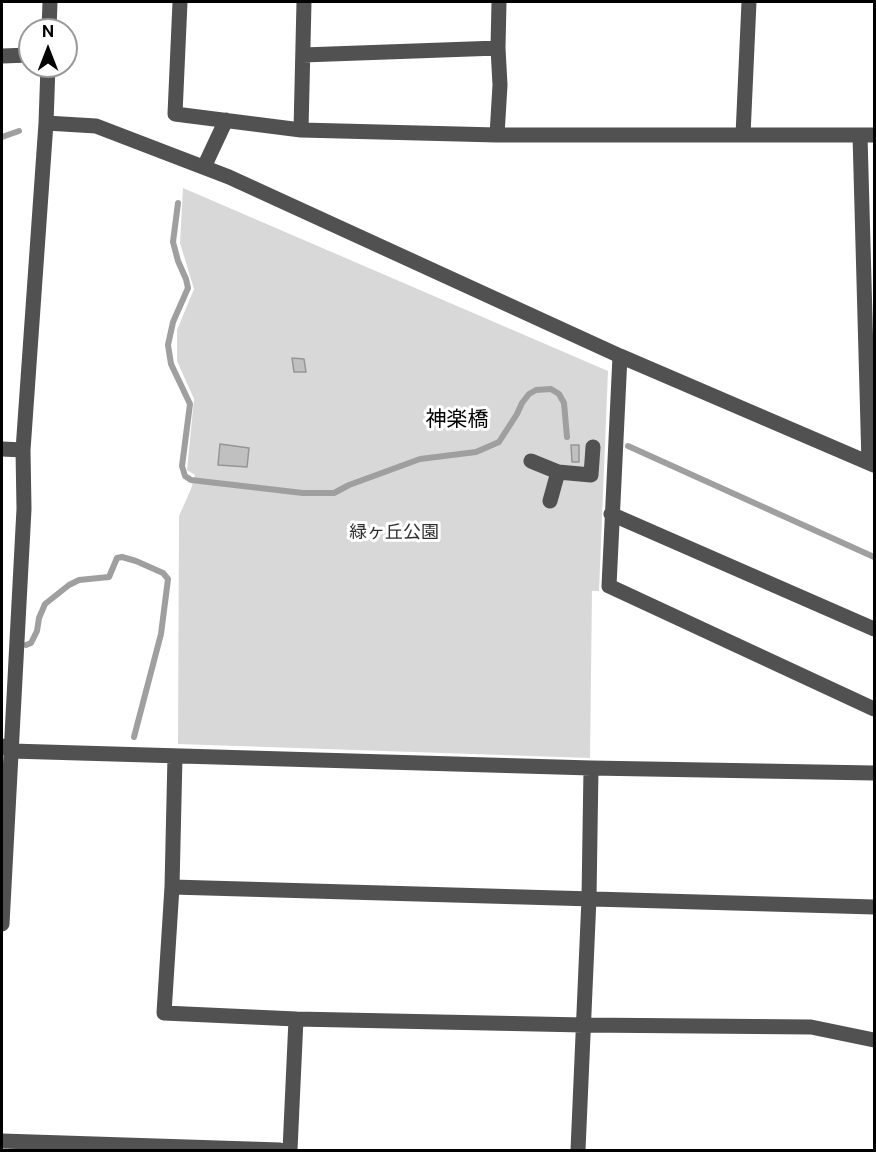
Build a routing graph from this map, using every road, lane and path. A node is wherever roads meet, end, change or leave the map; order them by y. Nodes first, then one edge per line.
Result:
1 (50, 2) edge
2 (180, 2) edge
3 (304, 2) edge
4 (498, 2) edge
5 (749, 2) edge
6 (49, 18) edge
7 (498, 48) junction
8 (18, 55) edge
9 (303, 55) junction
10 (2, 56) edge
11 (48, 78) edge
12 (226, 120) junction
13 (46, 123) junction
14 (301, 130) junction
15 (497, 135) junction
16 (743, 135) junction
17 (867, 135) edge
18 (204, 167) junction
19 (620, 356) junction
20 (593, 447) dead end
21 (2, 449) edge
22 (23, 450) junction
23 (531, 461) dead end
24 (872, 464) edge
25 (558, 472) junction
26 (550, 501) dead end
27 (611, 514) junction
28 (874, 629) edge
29 (874, 709) edge
30 (6, 749) edge
31 (175, 756) junction
32 (591, 768) junction
33 (874, 773) edge
34 (172, 887) junction
35 (589, 898) junction
36 (874, 907) edge
37 (2, 924) edge
38 (296, 1019) junction
39 (584, 1025) junction
40 (874, 1040) edge
41 (2, 1141) edge
42 (280, 1150) edge
43 (290, 1150) edge
44 (578, 1150) edge

1 - 6 street
2 - 12 street
3 - 9 street
4 - 7 street
5 - 16 street
7 - 9 street
7 - 15 street
8 - 10 street
9 - 14 street
11 - 13 street
12 - 14 street
12 - 18 street
13 - 18 street
13 - 22 street
14 - 15 street
15 - 16 street
16 - 17 street
17 - 24 street
18 - 19 street
19 - 24 street
19 - 27 street
20 - 25 street
21 - 22 street
22 - 30 street
23 - 25 street
25 - 26 street
27 - 28 street
27 - 29 street
30 - 31 street
30 - 37 street
31 - 32 street
31 - 34 street
32 - 33 street
32 - 35 street
34 - 35 street
34 - 38 street
35 - 36 street
35 - 39 street
38 - 39 street
38 - 43 street
39 - 40 street
39 - 44 street
41 - 42 street

